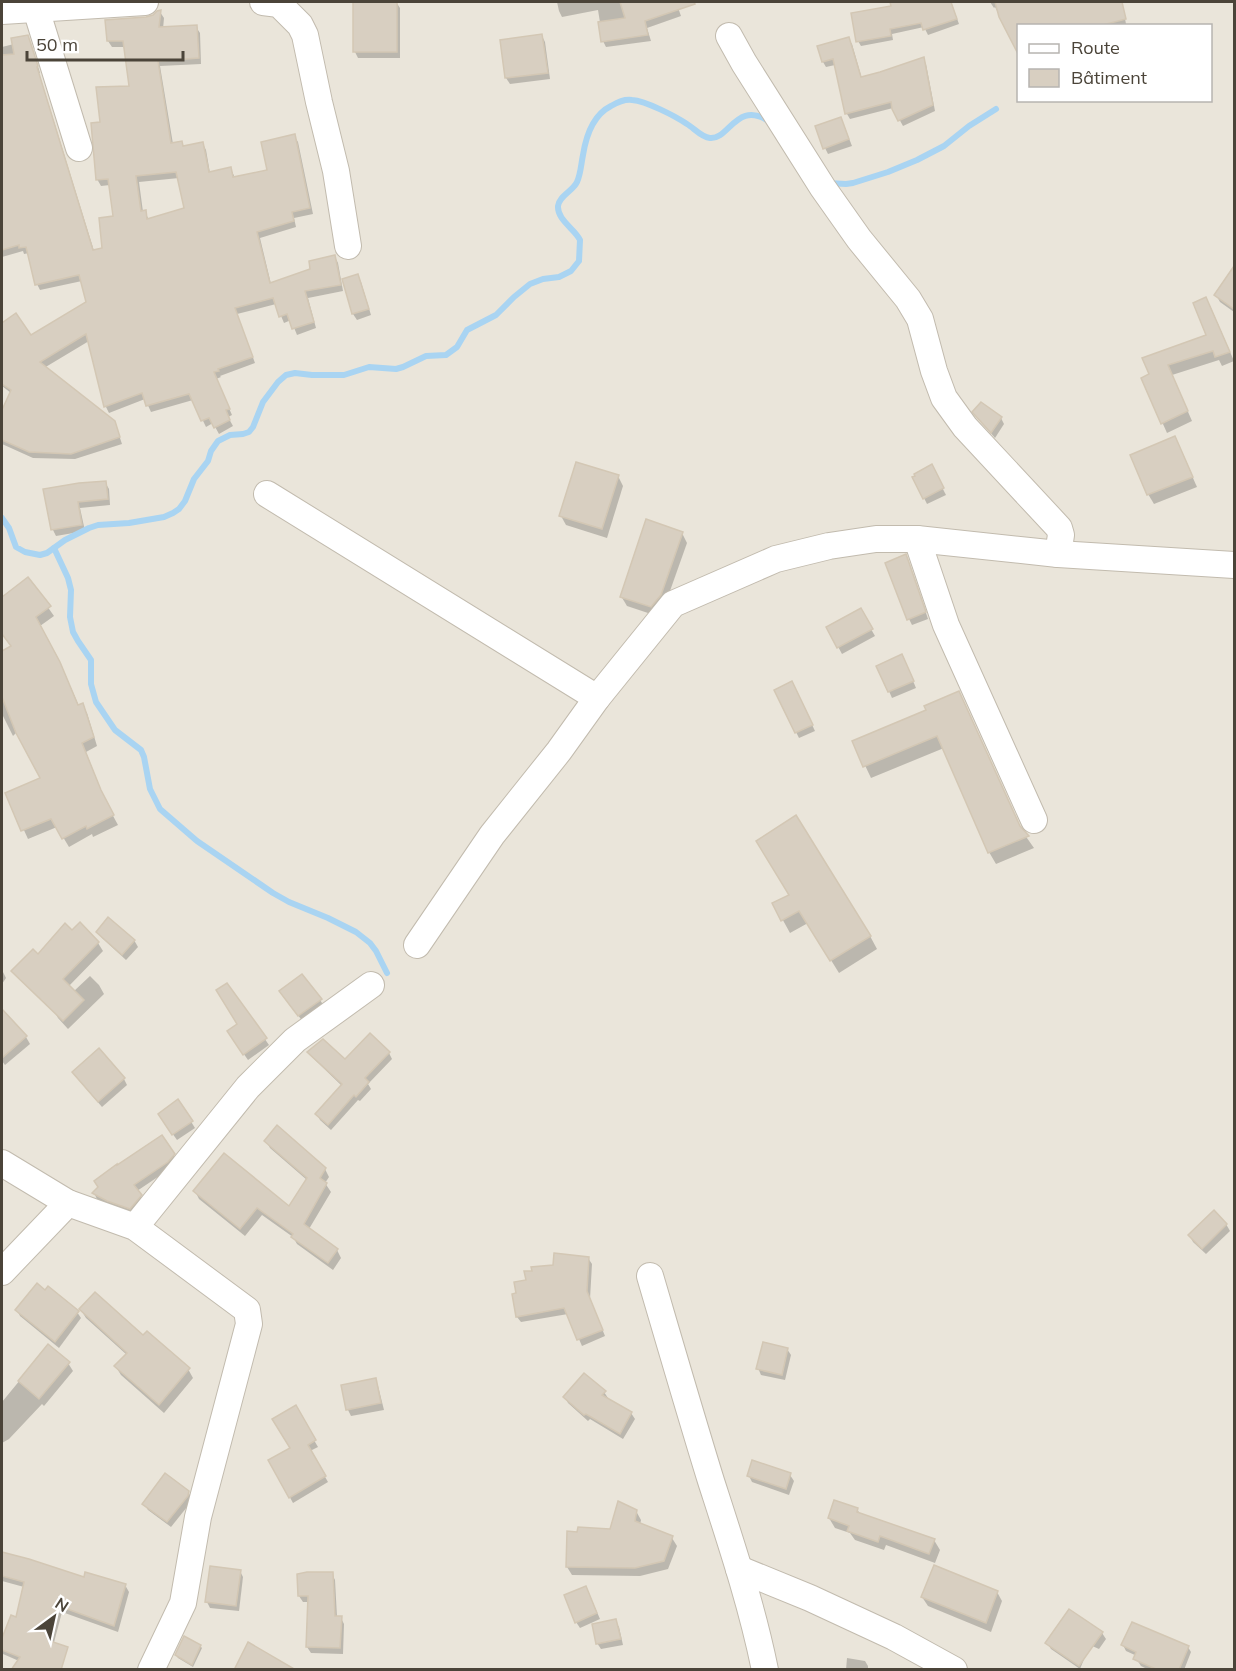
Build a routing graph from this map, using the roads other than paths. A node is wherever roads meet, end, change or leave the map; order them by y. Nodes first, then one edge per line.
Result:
1 (145, 2) edge
2 (274, 2) edge
3 (36, 9) junction
4 (2, 11) edge
5 (729, 36) dead end
6 (79, 148) dead end
7 (348, 246) dead end
8 (267, 494) dead end
9 (917, 539) junction
10 (1058, 554) junction
11 (1234, 565) edge
12 (597, 698) junction
13 (1034, 820) dead end
14 (417, 945) dead end
15 (371, 985) dead end
16 (2, 1163) edge
17 (68, 1203) junction
18 (135, 1227) junction
19 (2, 1272) edge
20 (650, 1276) dead end
21 (739, 1569) junction
22 (151, 1670) edge
23 (765, 1670) edge
24 (954, 1670) edge

1 - 3 street
2 - 7 street
3 - 4 street
3 - 6 street
5 - 10 street
8 - 12 street
9 - 10 street
9 - 12 street
9 - 13 street
10 - 11 street
12 - 14 street
15 - 18 street
16 - 17 street
17 - 18 street
17 - 19 street
18 - 22 street
20 - 21 street
21 - 23 street
21 - 24 street

